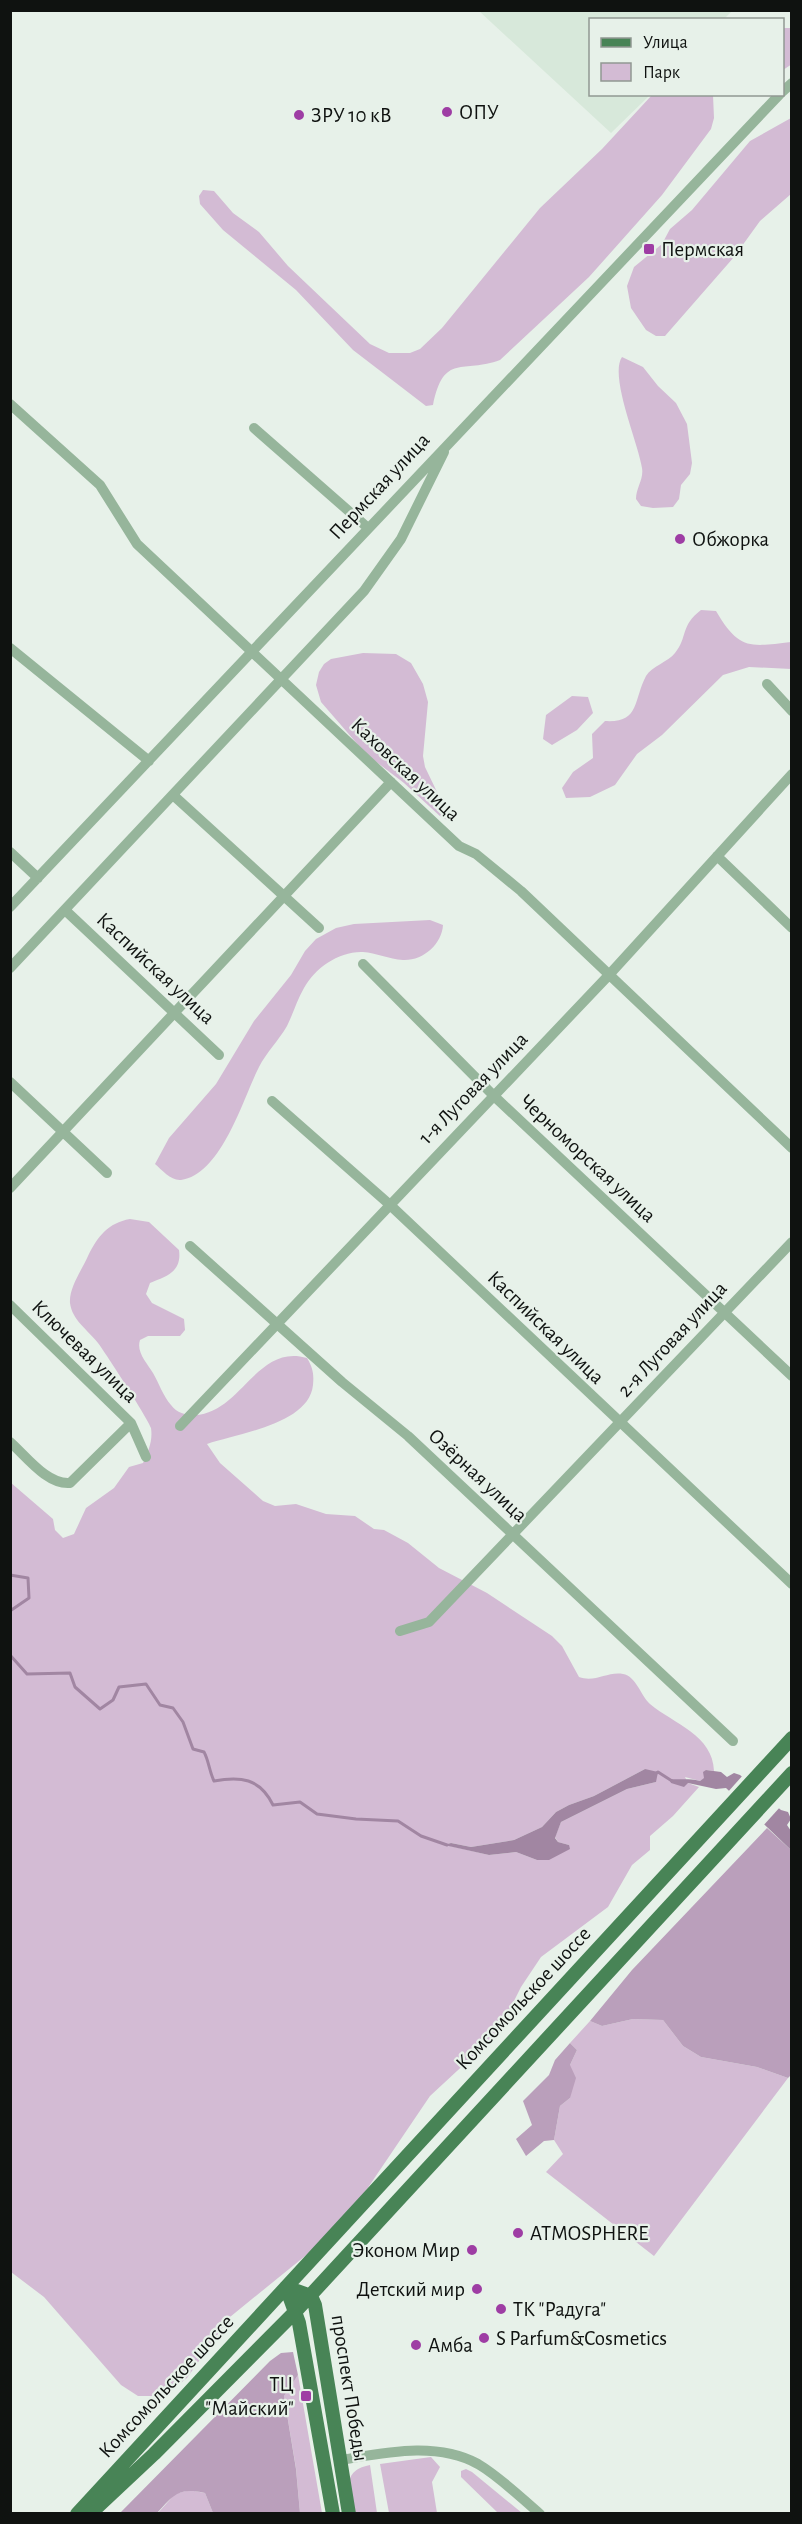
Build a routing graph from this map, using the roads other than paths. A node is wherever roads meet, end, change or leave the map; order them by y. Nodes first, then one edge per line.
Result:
1 (779, 96) edge
2 (10, 404) edge
3 (254, 428) dead end
4 (450, 442) junction
5 (368, 528) junction
6 (10, 648) edge
7 (252, 651) junction
8 (281, 679) junction
9 (767, 684) dead end
10 (792, 711) edge
11 (149, 761) junction
12 (792, 774) edge
13 (391, 782) junction
14 (173, 795) junction
15 (10, 852) edge
16 (717, 856) junction
17 (38, 878) junction
18 (286, 895) junction
19 (10, 907) edge
20 (65, 910) junction
21 (319, 928) dead end
22 (792, 928) edge
23 (363, 964) dead end
24 (10, 968) edge
25 (608, 976) junction
26 (174, 1014) junction
27 (219, 1055) dead end
28 (10, 1082) edge
29 (494, 1095) junction
30 (272, 1101) dead end
31 (64, 1131) junction
32 (792, 1148) edge
33 (107, 1173) dead end
34 (10, 1188) edge
35 (389, 1204) junction
36 (792, 1242) edge
37 (190, 1246) dead end
38 (10, 1305) edge
39 (723, 1312) junction
40 (278, 1326) junction
41 (792, 1376) edge
42 (131, 1423) junction
43 (620, 1424) junction
44 (180, 1426) dead end
45 (10, 1442) edge
46 (146, 1457) dead end
47 (513, 1533) junction
48 (792, 1584) edge
49 (400, 1631) dead end
50 (792, 1738) edge
51 (733, 1741) dead end
52 (792, 1773) edge
53 (286, 2287) junction
54 (311, 2296) junction
55 (295, 2312) junction
56 (141, 2443) junction
57 (154, 2454) junction
58 (340, 2460) junction
59 (324, 2462) junction
60 (77, 2514) edge
61 (90, 2514) edge
62 (333, 2514) edge
63 (349, 2514) edge
64 (540, 2514) edge

1 - 4 street, Пермская улица
2 - 7 street, Каховская улица
3 - 5 street
4 - 5 street, Пермская улица
4 - 8 street
5 - 7 street, Пермская улица
6 - 11 street
7 - 8 street, Каховская улица
7 - 11 street, Пермская улица
8 - 13 street, Каховская улица
8 - 14 street
9 - 10 street
11 - 17 street, Пермская улица
12 - 16 street, 1-я Луговая улица
13 - 18 street
13 - 25 street, Каховская улица
14 - 18 street
14 - 20 street
15 - 17 street
16 - 22 street
16 - 25 street, 1-я Луговая улица
17 - 19 street, Пермская улица
18 - 21 street
18 - 26 street
20 - 24 street
20 - 26 street, Каспийская улица
23 - 29 street, Черноморская улица
25 - 29 street, 1-я Луговая улица
25 - 32 street, Каховская улица
26 - 27 street, Каспийская улица
26 - 31 street
28 - 31 street
29 - 35 street, 1-я Луговая улица
29 - 39 street, Черноморская улица
30 - 35 street, Каспийская улица
31 - 33 street
31 - 34 street
35 - 40 street, 1-я Луговая улица
35 - 43 street, Каспийская улица
36 - 39 street, 2-я Луговая улица
37 - 40 street, Озёрная улица
38 - 42 street, Ключевая улица
39 - 41 street, Черноморская улица
39 - 43 street, 2-я Луговая улица
40 - 44 street, 1-я Луговая улица
40 - 47 street, Озёрная улица
42 - 45 street
42 - 46 street, Ключевая улица
43 - 47 street, 2-я Луговая улица
43 - 48 street, Каспийская улица
47 - 49 street, 2-я Луговая улица
47 - 51 street, Озёрная улица
50 - 53 main road, Комсомольское шоссе
52 - 54 main road, Комсомольское шоссе
53 - 54 main road, проспект Победы
53 - 55 main road
53 - 56 main road, Комсомольское шоссе
54 - 55 main road, Комсомольское шоссе
54 - 58 main road, проспект Победы
55 - 57 main road, Комсомольское шоссе
55 - 59 main road, проспект Победы
56 - 57 main road
56 - 60 main road, Комсомольское шоссе
57 - 61 main road, Комсомольское шоссе
58 - 59 main road
58 - 63 main road, проспект Победы
58 - 64 street
59 - 62 main road, проспект Победы

